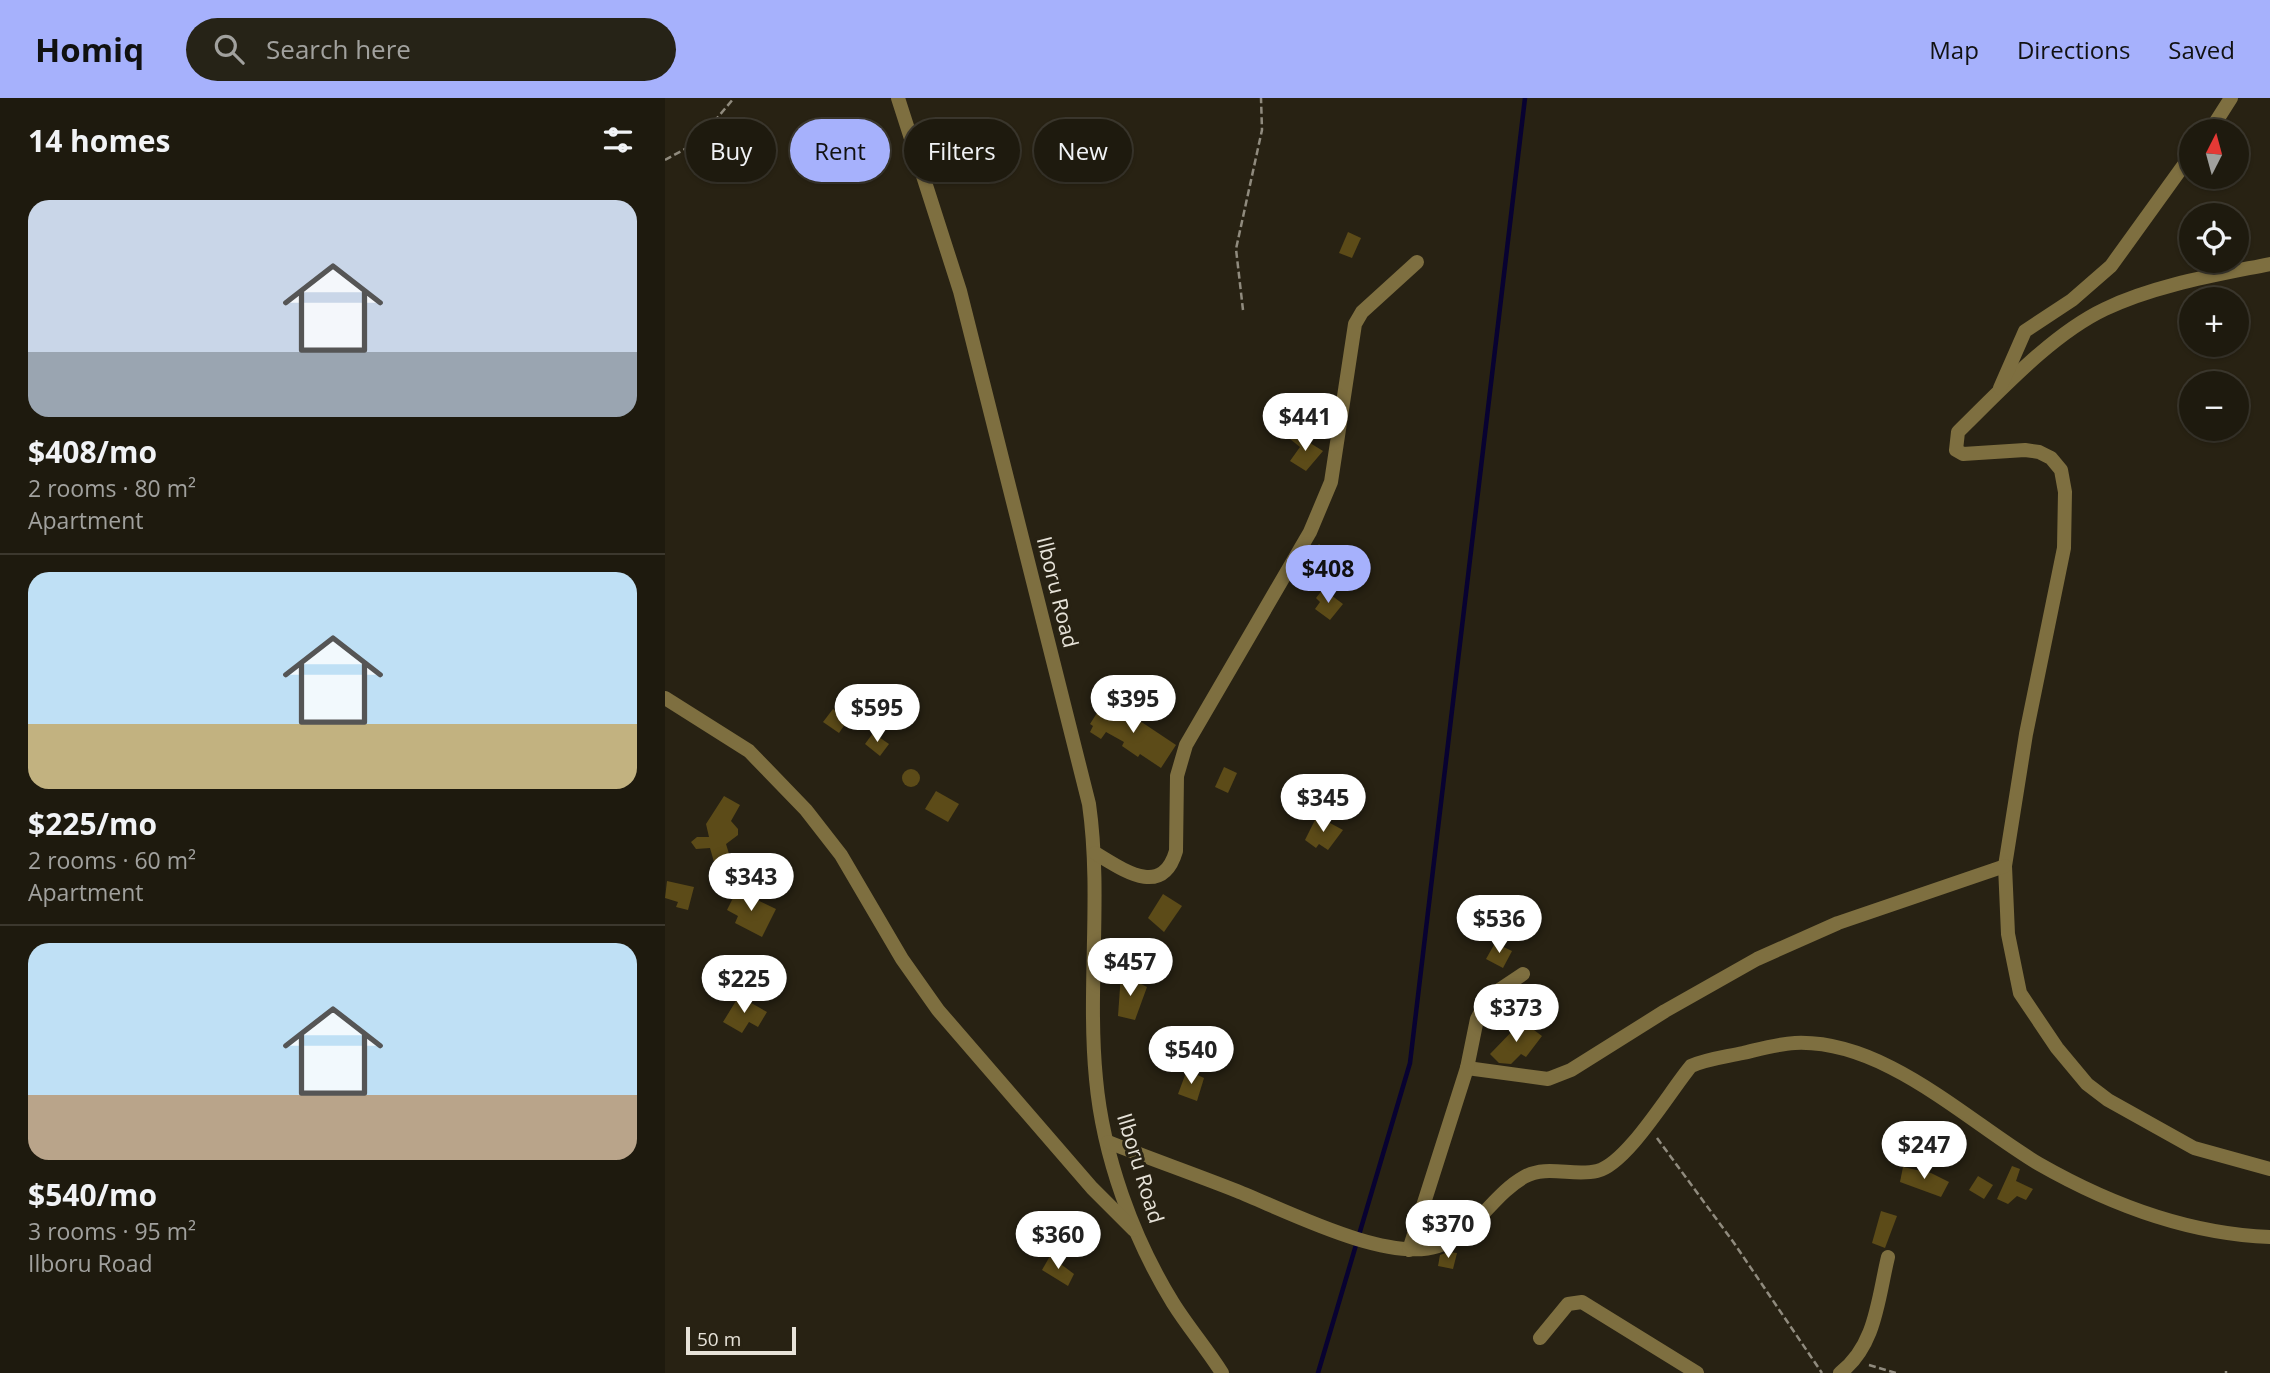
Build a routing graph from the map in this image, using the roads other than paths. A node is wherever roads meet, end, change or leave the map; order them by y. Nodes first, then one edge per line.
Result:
1 (898, 98) edge
2 (2231, 98) edge
3 (2218, 119) edge
4 (2179, 172) edge
5 (1417, 262) dead end
6 (2270, 264) edge
7 (1998, 393) junction
8 (665, 698) edge
9 (1095, 853) junction
10 (2005, 866) junction
11 (1523, 974) dead end
12 (1467, 1068) junction
13 (1108, 1142) junction
14 (2270, 1169) edge
15 (1140, 1236) junction
16 (2270, 1237) edge
17 (1409, 1250) junction
18 (1888, 1256) dead end
19 (1540, 1338) dead end
20 (1222, 1373) edge
21 (1697, 1373) edge
22 (1840, 1373) edge

1 - 9 street, Ilboru Road
2 - 3 street
4 - 7 street
5 - 9 street
6 - 7 street
7 - 10 street
8 - 15 street
9 - 13 street, Ilboru Road
10 - 12 street
10 - 14 street
11 - 12 street
12 - 17 street
13 - 15 street, Ilboru Road
13 - 17 street
15 - 20 street, Ilboru Road
16 - 17 street
18 - 22 street
19 - 21 street

